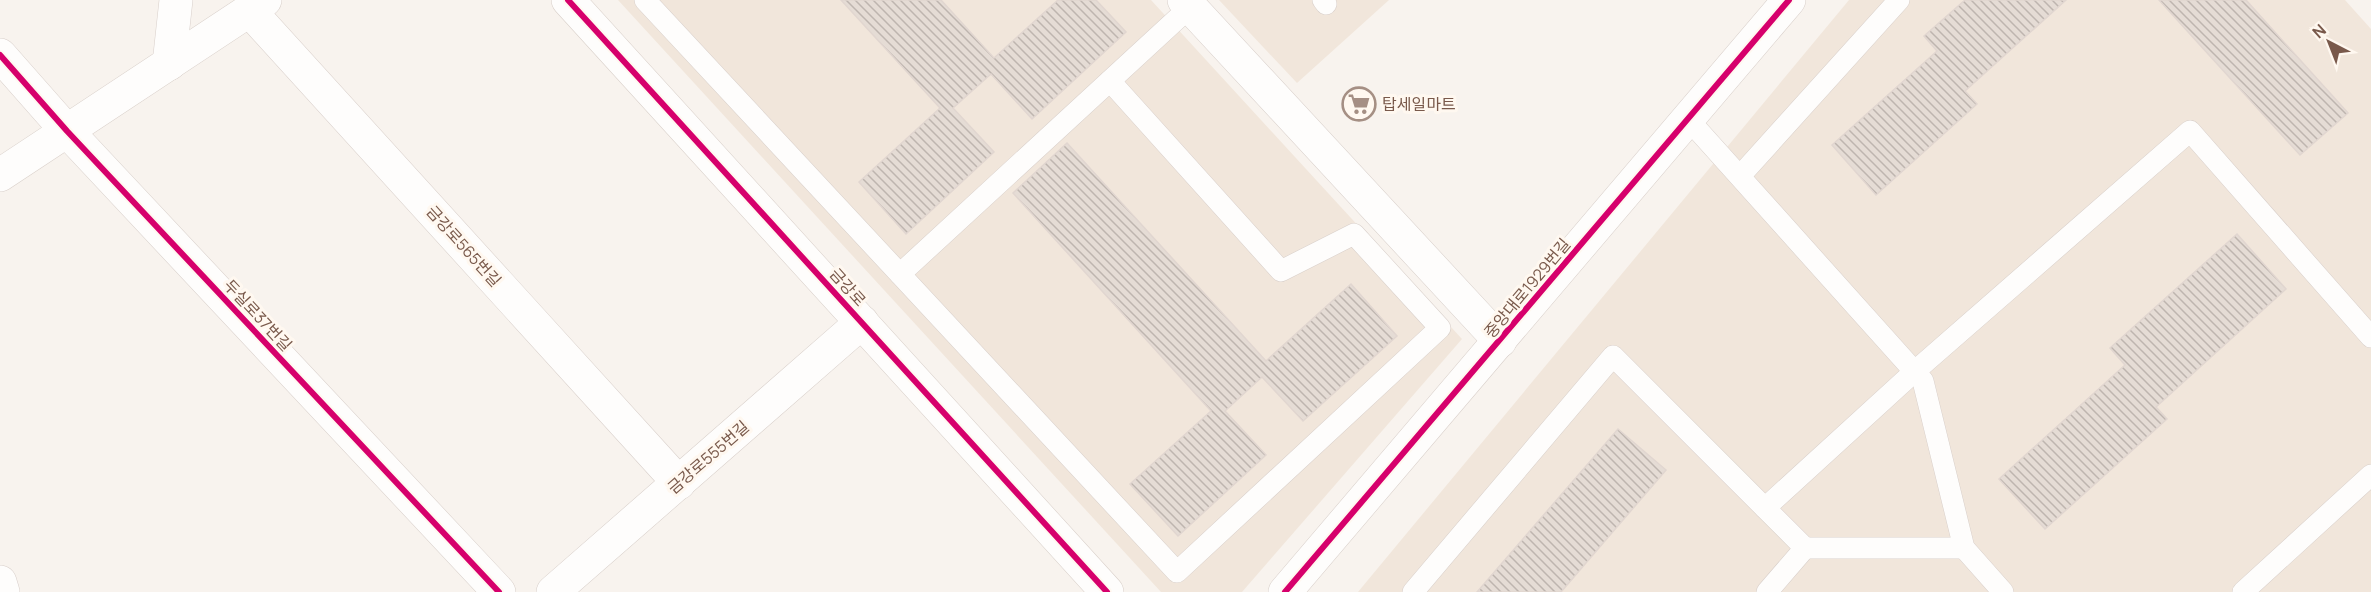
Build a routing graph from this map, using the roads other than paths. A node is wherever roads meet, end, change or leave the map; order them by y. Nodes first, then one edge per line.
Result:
1 (176, 0) edge
2 (568, 0) edge
3 (645, 0) edge
4 (1789, 0) edge
5 (1899, 0) edge
6 (1187, 3) edge
7 (257, 5) edge
8 (0, 55) edge
9 (169, 64) junction
10 (1110, 81) junction
11 (1688, 119) junction
12 (68, 131) junction
13 (0, 176) edge
14 (1740, 176) junction
15 (900, 274) junction
16 (862, 322) junction
17 (2371, 337) edge
18 (1500, 341) junction
19 (1914, 372) junction
20 (2371, 475) edge
21 (679, 483) junction
22 (1765, 508) junction
23 (1805, 548) junction
24 (1964, 548) junction
25 (0, 582) edge
26 (3, 592) edge
27 (499, 592) edge
28 (553, 592) edge
29 (1107, 592) edge
30 (1285, 592) edge
31 (1413, 592) edge
32 (1767, 592) edge
33 (2003, 592) edge
34 (2243, 592) edge

1 - 9 street
2 - 16 street, 금강로
3 - 15 lane
4 - 11 street, 중앙대로1929번길
5 - 14 lane
6 - 10 lane
6 - 18 street
7 - 9 street, 금강로565번길
7 - 21 street, 금강로565번길
8 - 12 street, 두실로37번길
9 - 12 street, 금강로565번길
10 - 15 lane
10 - 15 lane
11 - 14 lane
11 - 18 street, 중앙대로1929번길
12 - 13 street, 금강로565번길
12 - 27 street, 두실로37번길
14 - 19 lane
16 - 21 street, 금강로555번길
16 - 29 street, 금강로
17 - 19 lane
18 - 30 street, 중앙대로1929번길
19 - 22 lane
19 - 24 lane
20 - 34 lane
21 - 28 street, 금강로555번길
22 - 23 lane
22 - 31 lane
23 - 24 lane
23 - 32 lane
24 - 33 lane
25 - 26 street

